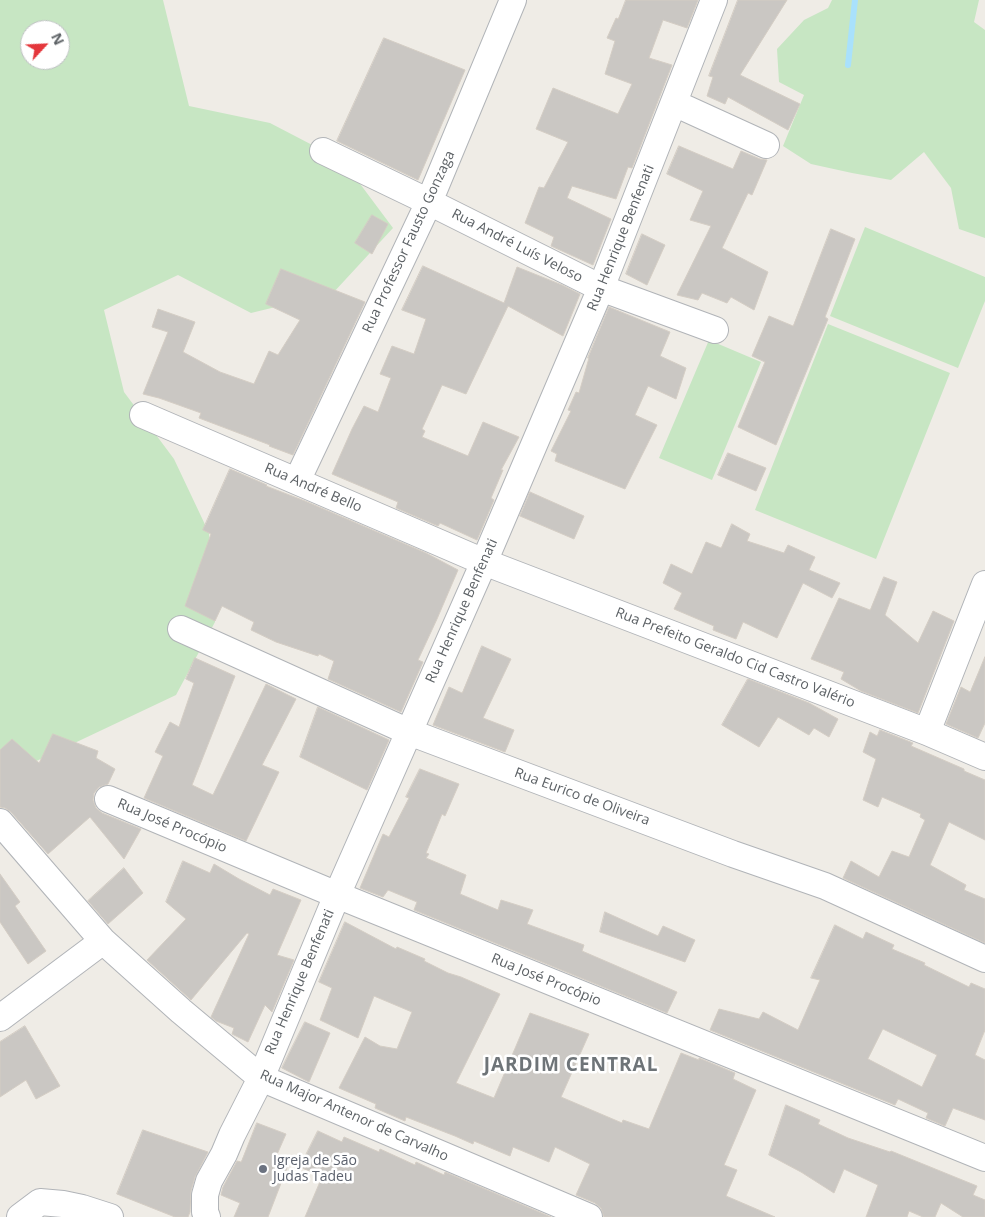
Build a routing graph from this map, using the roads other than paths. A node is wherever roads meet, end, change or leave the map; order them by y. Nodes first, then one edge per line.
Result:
1 (513, 0) edge
2 (714, 0) edge
3 (674, 103) junction
4 (766, 145) dead end
5 (323, 151) dead end
6 (429, 202) junction
7 (602, 288) junction
8 (716, 330) dead end
9 (143, 415) dead end
10 (297, 481) junction
11 (484, 562) junction
12 (985, 584) edge
13 (181, 630) dead end
14 (409, 732) junction
15 (927, 732) junction
16 (985, 757) edge
17 (108, 799) dead end
18 (1, 825) edge
19 (336, 895) junction
20 (103, 941) junction
21 (985, 959) edge
22 (0, 1018) edge
23 (261, 1078) junction
24 (985, 1158) edge
25 (20, 1217) edge
26 (110, 1217) edge
27 (207, 1217) edge
28 (589, 1217) edge

1 - 6 street, Rua Professor Fausto Gonzaga
2 - 3 street, Rua Henrique Benfenati
3 - 4 street
3 - 7 street, Rua Henrique Benfenati
5 - 6 street, Rua André Luís Veloso
6 - 7 street, Rua André Luís Veloso
6 - 10 street, Rua Professor Fausto Gonzaga
7 - 8 street, Rua André Luís Veloso
7 - 11 street, Rua Henrique Benfenati
9 - 10 street, Rua André Bello
10 - 11 street, Rua André Bello
11 - 14 street, Rua Henrique Benfenati
11 - 15 street, Rua Prefeito Geraldo Cid Castro Valério
12 - 15 street
13 - 14 street, Rua Eurico de Oliveira
14 - 19 street, Rua Henrique Benfenati
14 - 21 street, Rua Eurico de Oliveira
15 - 16 street, Rua Prefeito Geraldo Cid Castro Valério
17 - 19 street, Rua José Procópio
18 - 20 street, Rua Major Antenor de Carvalho
19 - 23 street, Rua Henrique Benfenati
19 - 24 street, Rua José Procópio
20 - 22 street
20 - 23 street, Rua Major Antenor de Carvalho
23 - 27 street, Rua Henrique Benfenati
23 - 28 street, Rua Major Antenor de Carvalho
25 - 26 street

